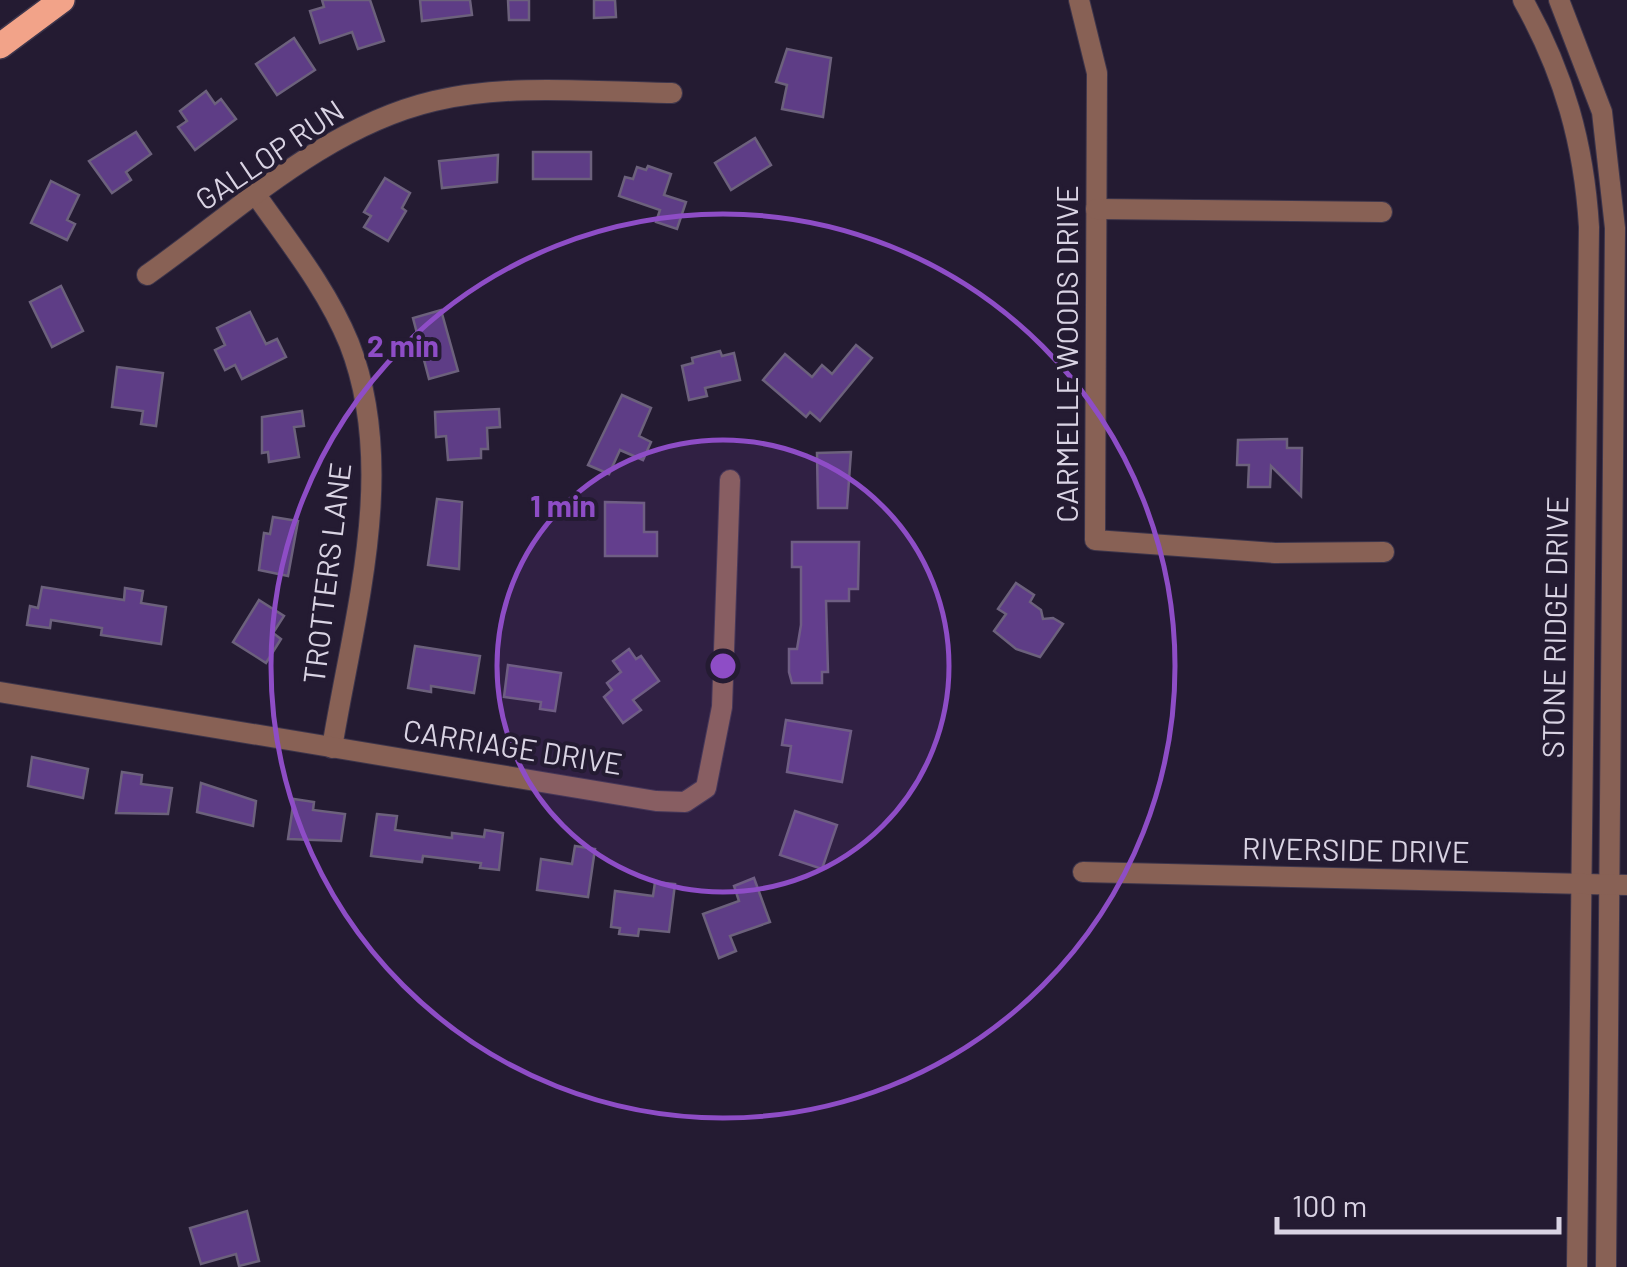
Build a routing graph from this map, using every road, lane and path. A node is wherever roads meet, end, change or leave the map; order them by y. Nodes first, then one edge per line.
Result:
1 (62, 0) edge
2 (1079, 0) edge
3 (1523, 0) edge
4 (1559, 0) edge
5 (0, 46) edge
6 (672, 92) dead end
7 (256, 195) junction
8 (1096, 209) junction
9 (1382, 212) dead end
10 (1588, 228) junction
11 (1621, 228) edge
12 (147, 275) dead end
13 (730, 480) dead end
14 (1621, 548) edge
15 (1585, 550) junction
16 (1384, 552) dead end
17 (0, 692) edge
18 (332, 748) junction
19 (1083, 872) dead end
20 (1581, 884) junction
21 (1617, 885) edge
22 (1577, 1267) edge
23 (1606, 1267) edge

1 - 5 main road
2 - 8 street, CARMELLE WOODS DRIVE
3 - 10 street, STONE RIDGE DRIVE
4 - 11 street, STONE RIDGE DRIVE
6 - 7 street, GALLOP RUN
7 - 12 street, GALLOP RUN
7 - 18 street, TROTTERS LANE
8 - 9 street
8 - 16 street, CARMELLE WOODS DRIVE
10 - 11 street
10 - 15 street, STONE RIDGE DRIVE
11 - 14 street, STONE RIDGE DRIVE
13 - 18 street, CARRIAGE DRIVE
14 - 15 street
14 - 21 street, STONE RIDGE DRIVE
15 - 20 street, STONE RIDGE DRIVE
17 - 18 street, CARRIAGE DRIVE
19 - 20 street, RIVERSIDE DRIVE
20 - 21 street, RIVERSIDE DRIVE
20 - 22 street, STONE RIDGE DRIVE
21 - 23 street, STONE RIDGE DRIVE

